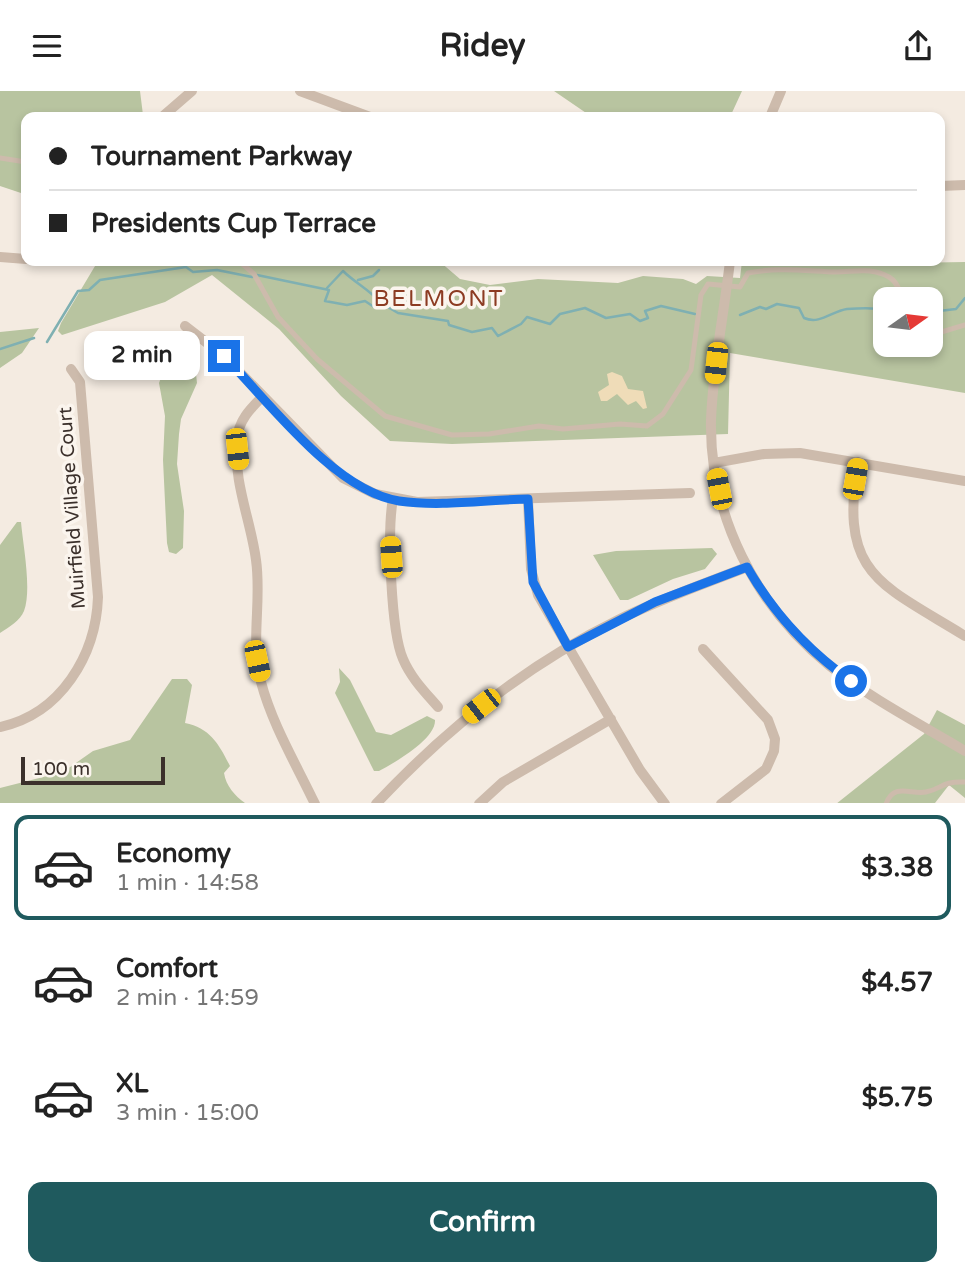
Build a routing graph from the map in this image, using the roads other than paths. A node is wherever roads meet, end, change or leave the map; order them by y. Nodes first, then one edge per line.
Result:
1 (192, 91) edge
2 (300, 91) edge
3 (781, 91) edge
4 (319, 94) edge
5 (168, 112) edge
6 (359, 112) edge
7 (773, 112) edge
8 (0, 157) edge
9 (21, 162) edge
10 (965, 185) edge
11 (945, 186) edge
12 (0, 257) edge
13 (21, 259) edge
14 (244, 266) edge
15 (729, 266) edge
16 (728, 286) junction
17 (897, 287) edge
18 (185, 325) dead end
19 (965, 325) edge
20 (943, 332) edge
21 (71, 369) dead end
22 (263, 396) junction
23 (858, 462) junction
24 (714, 463) junction
25 (965, 481) edge
26 (690, 493) dead end
27 (393, 499) junction
28 (528, 499) junction
29 (747, 567) junction
30 (965, 636) edge
31 (568, 647) junction
32 (703, 649) dead end
33 (438, 707) dead end
34 (611, 719) junction
35 (0, 727) edge
36 (965, 751) edge
37 (965, 782) edge
38 (315, 803) edge
39 (376, 803) edge
40 (479, 803) edge
41 (665, 803) edge
42 (722, 803) edge
43 (886, 803) edge

1 - 5 street
2 - 4 street
3 - 7 street
4 - 6 street
8 - 9 lane
10 - 11 street
12 - 13 street
14 - 16 lane
15 - 16 street
16 - 17 lane
16 - 24 street
18 - 22 street
19 - 20 lane
21 - 35 street, Muirfield Village Court
22 - 27 street
22 - 38 street
23 - 24 street
23 - 25 street
23 - 30 street
24 - 29 street
26 - 28 street
27 - 28 street
27 - 33 street
28 - 31 street
29 - 31 street
29 - 36 street
31 - 34 street
31 - 39 street
32 - 42 street
34 - 40 street
34 - 41 street
37 - 43 lane

